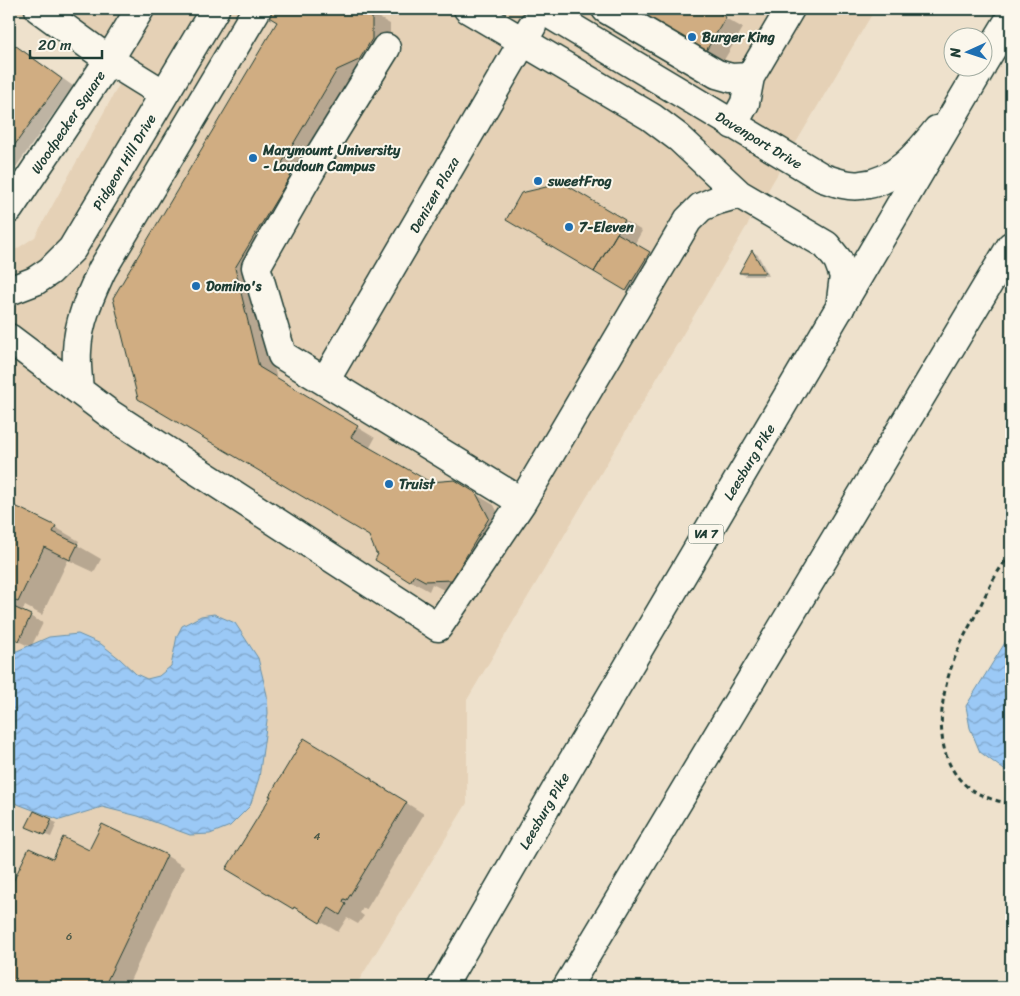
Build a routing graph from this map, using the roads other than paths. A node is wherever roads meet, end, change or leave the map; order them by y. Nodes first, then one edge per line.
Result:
1 (39, 9) edge
2 (140, 9) edge
3 (215, 9) edge
4 (257, 9) edge
5 (468, 9) edge
6 (542, 9) edge
7 (606, 9) edge
8 (790, 9) edge
9 (1011, 17) edge
10 (524, 42) junction
11 (386, 48) dead end
12 (992, 49) edge
13 (109, 60) junction
14 (750, 77) junction
15 (975, 78) edge
16 (164, 94) junction
17 (965, 95) junction
18 (733, 125) junction
19 (739, 194) junction
20 (9, 209) edge
21 (1011, 246) edge
22 (9, 290) edge
23 (840, 308) junction
24 (9, 338) edge
25 (324, 381) junction
26 (78, 390) junction
27 (522, 502) junction
28 (442, 987) edge
29 (567, 987) edge

1 - 13 main road
2 - 13 main road, Woodpecker Square
3 - 16 main road, Pidgeon Hill Drive
4 - 26 main road
5 - 10 main road
6 - 10 main road, Denizen Plaza
6 - 18 main road, Davenport Drive
7 - 14 main road
8 - 14 main road
9 - 12 main road, Leesburg Pike / VA 7
10 - 19 main road
10 - 25 main road, Denizen Plaza
11 - 25 main road
13 - 16 main road
13 - 20 main road, Woodpecker Square
14 - 18 main road
15 - 17 main road, Leesburg Pike / VA 7
16 - 22 main road, Pidgeon Hill Drive
17 - 18 main road, Davenport Drive
17 - 23 main road, Leesburg Pike / VA 7
19 - 23 main road
19 - 27 main road
21 - 29 main road
23 - 28 main road, Leesburg Pike / VA 7
24 - 26 main road
25 - 27 main road
26 - 27 main road

